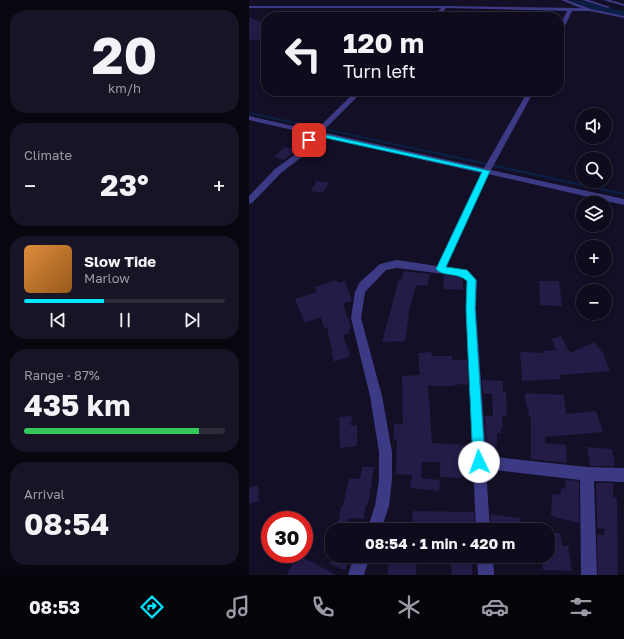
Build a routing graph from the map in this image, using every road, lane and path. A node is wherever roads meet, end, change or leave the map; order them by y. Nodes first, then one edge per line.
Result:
1 (326, 0) edge
2 (443, 0) edge
3 (563, 0) edge
4 (584, 0) edge
5 (605, 0) edge
6 (598, 3) edge
7 (624, 5) edge
8 (322, 7) junction
9 (445, 7) junction
10 (249, 8) edge
11 (570, 10) junction
12 (590, 10) junction
13 (624, 10) edge
14 (440, 12) edge
15 (624, 17) edge
16 (564, 22) edge
17 (355, 96) edge
18 (528, 96) edge
19 (249, 118) edge
20 (318, 132) junction
21 (489, 167) junction
22 (249, 201) edge
23 (624, 202) edge
24 (440, 269) junction
25 (479, 462) junction
26 (587, 474) junction
27 (624, 475) edge
28 (377, 523) edge
29 (483, 523) edge
30 (360, 563) edge
31 (485, 563) edge
32 (356, 575) edge
33 (486, 575) edge
34 (589, 575) edge

1 - 8 street
2 - 9 street
3 - 12 street
4 - 6 street
5 - 7 street
6 - 13 street
8 - 9 street
8 - 10 street
9 - 11 street
9 - 14 street
11 - 12 street
11 - 16 street
12 - 15 street
17 - 20 street
18 - 21 street
19 - 20 street
20 - 21 street
20 - 22 street
21 - 23 street
21 - 24 street
24 - 25 street
24 - 28 street
25 - 26 street
25 - 29 street
26 - 27 street
26 - 34 street
30 - 32 street
31 - 33 street

